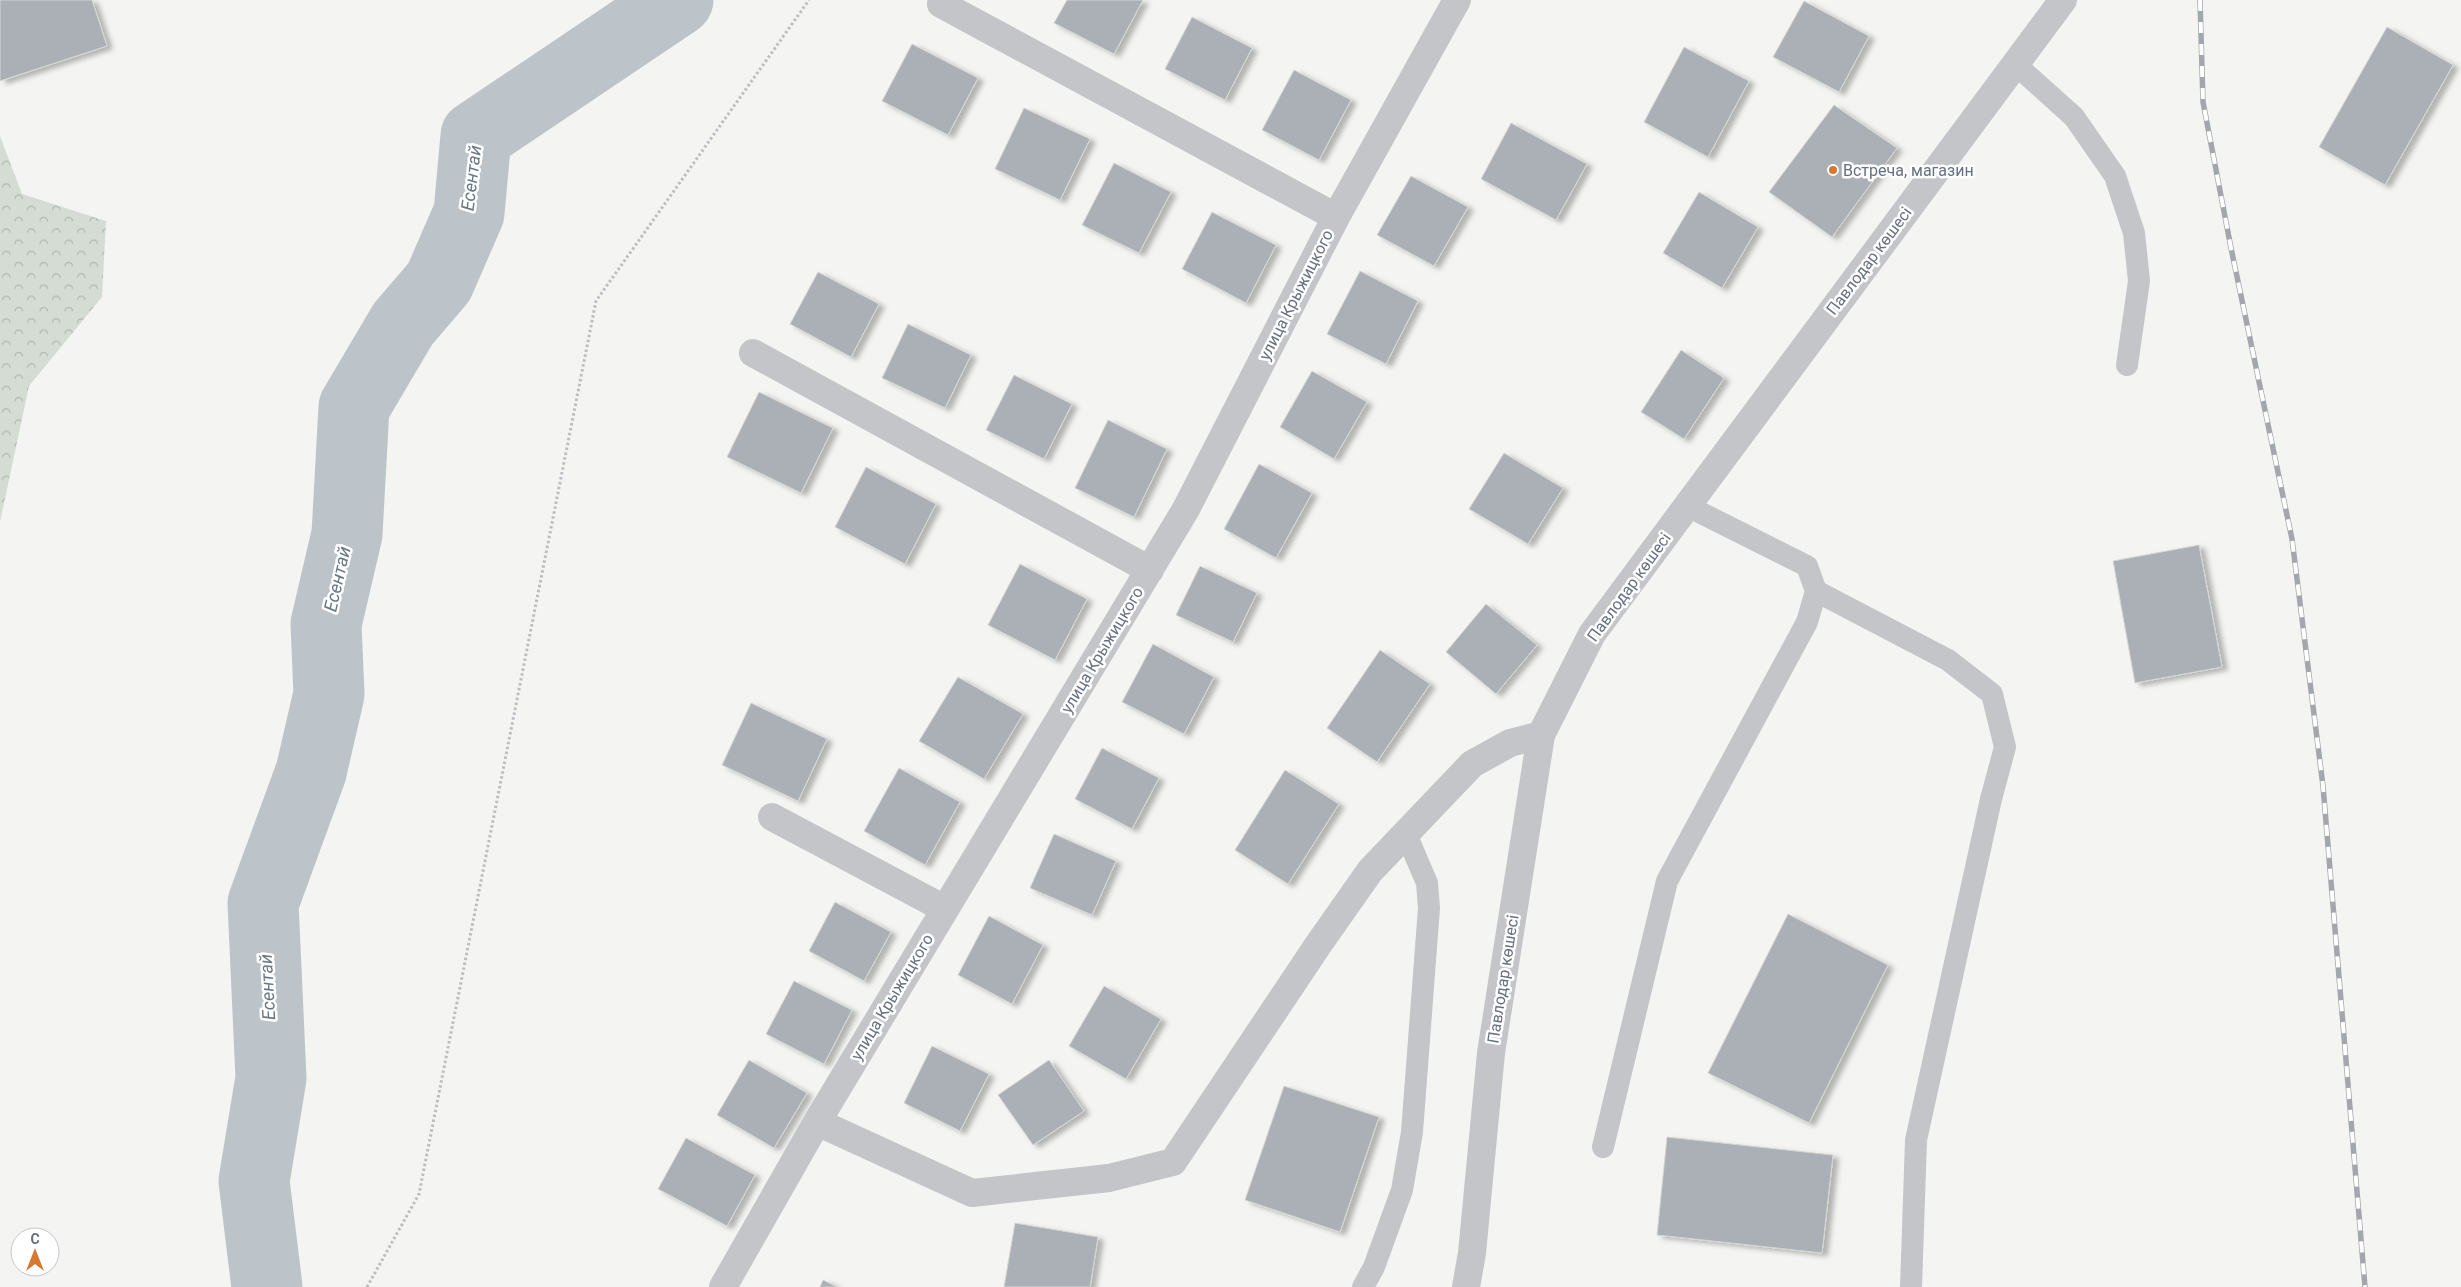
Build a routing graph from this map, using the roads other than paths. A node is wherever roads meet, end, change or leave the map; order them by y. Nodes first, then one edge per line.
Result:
1 (1458, 0) edge
2 (2063, 0) edge
3 (941, 4) dead end
4 (2015, 64) junction
5 (1336, 217) junction
6 (752, 353) dead end
7 (2127, 366) dead end
8 (1687, 506) junction
9 (1150, 570) junction
10 (1816, 591) junction
11 (1541, 735) junction
12 (772, 817) dead end
13 (1406, 834) junction
14 (945, 909) junction
15 (817, 1122) junction
16 (1603, 1147) dead end
17 (723, 1287) edge
18 (1363, 1287) edge
19 (1466, 1287) edge
20 (1911, 1287) edge

1 - 5 street, улица Крыжицкого
2 - 4 street, Павлодар көшесі
3 - 5 street
4 - 7 lane
4 - 8 street, Павлодар көшесі
5 - 9 street, улица Крыжицкого
6 - 9 street
8 - 10 lane
8 - 11 street, Павлодар көшесі
9 - 14 street, улица Крыжицкого
10 - 16 lane
10 - 20 lane
11 - 13 street
11 - 19 street, Павлодар көшесі
12 - 14 street
13 - 15 street
13 - 18 lane
14 - 15 street, улица Крыжицкого
15 - 17 street, улица Крыжицкого

